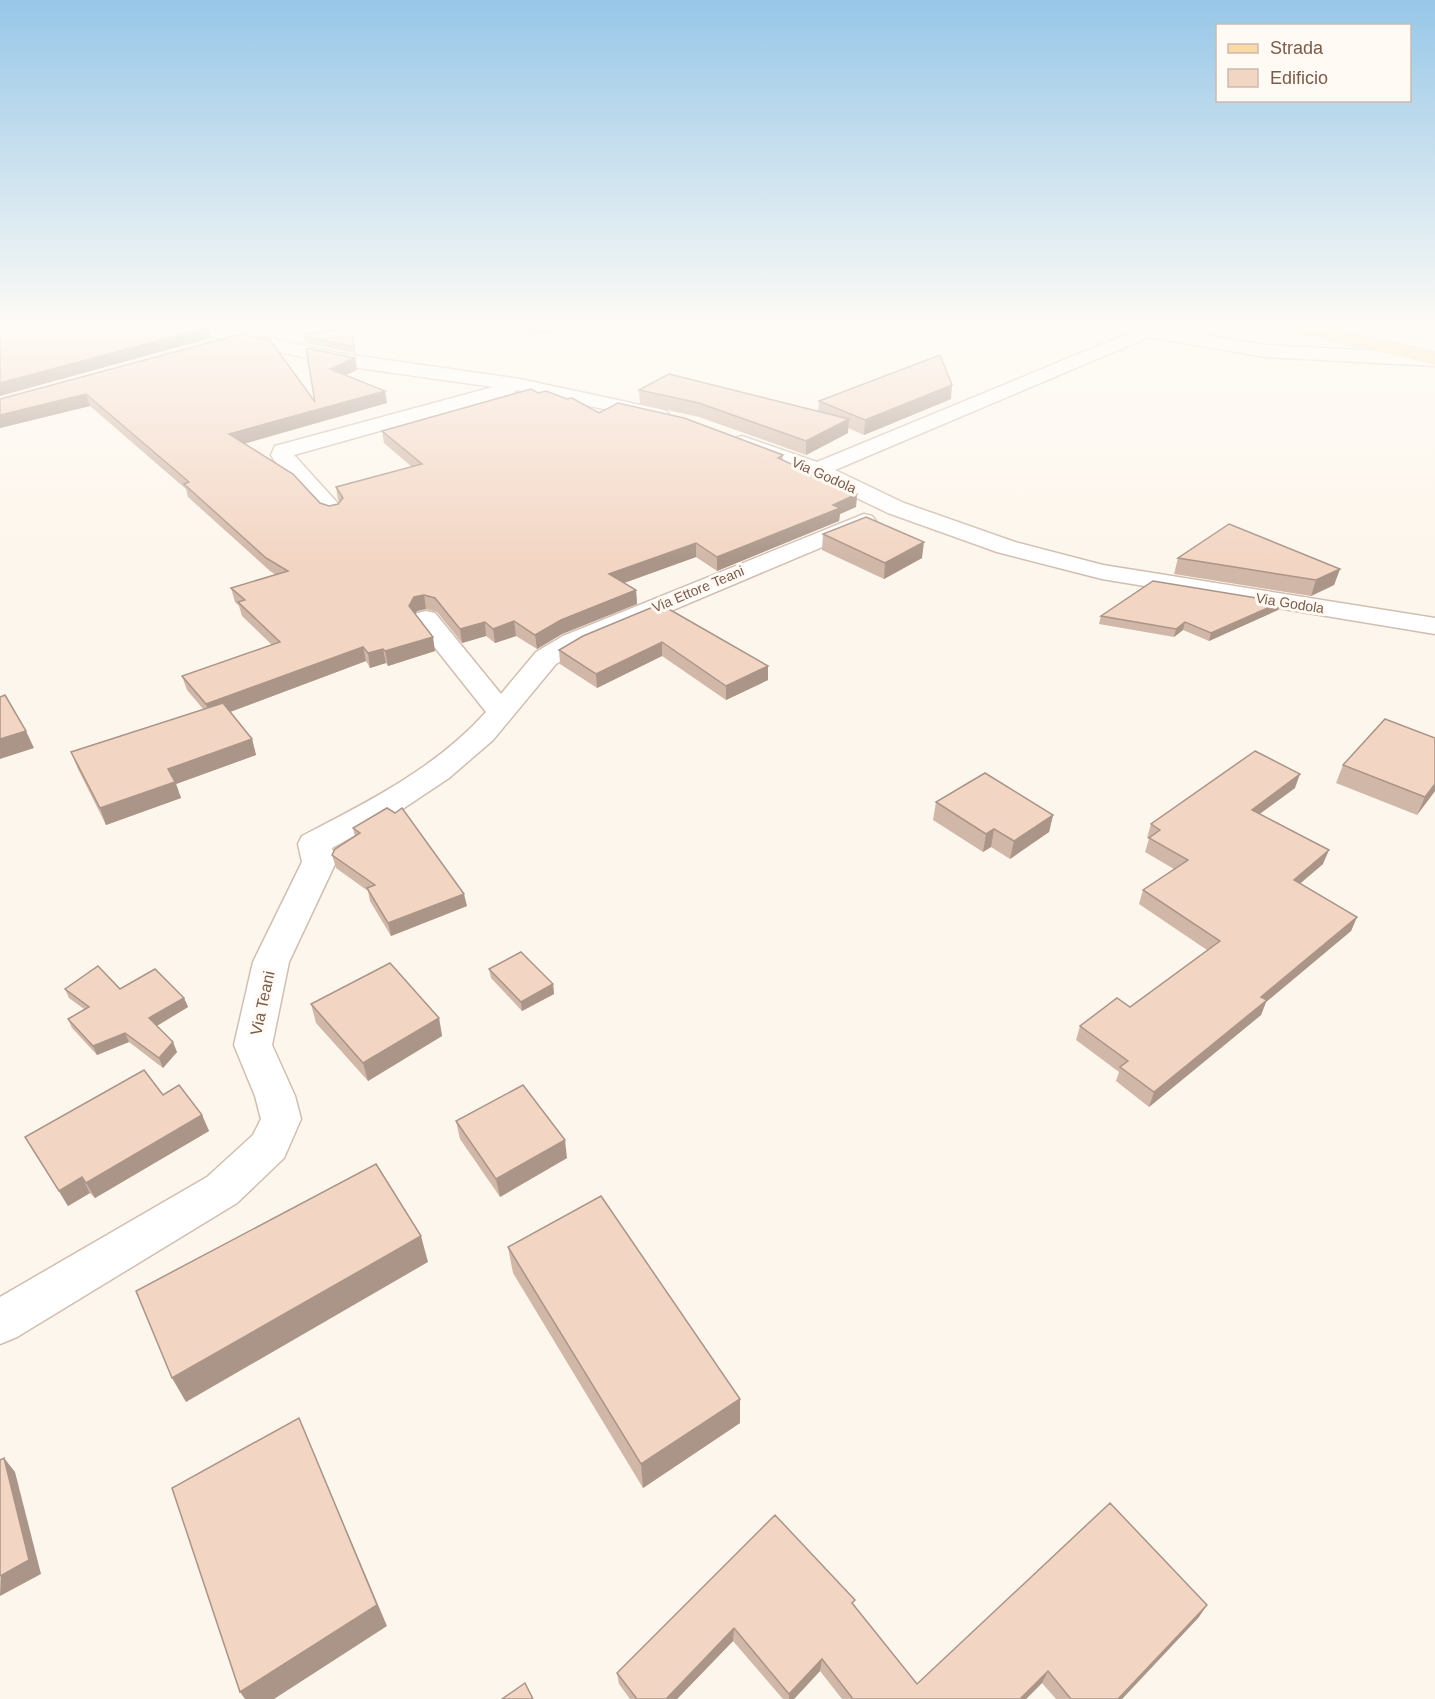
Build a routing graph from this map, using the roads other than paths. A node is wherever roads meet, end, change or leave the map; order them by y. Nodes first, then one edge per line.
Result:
1 (458, 402) edge
2 (599, 402) edge
3 (978, 402) edge
4 (680, 420) edge
5 (721, 434) edge
6 (817, 470) junction
7 (896, 508) junction
8 (332, 510) edge
9 (426, 619) dead end
10 (1435, 626) edge
11 (501, 712) junction
12 (0, 1322) edge

1 - 8 street
2 - 4 street
3 - 6 street
5 - 6 street, Via Godola
6 - 7 street, Via Godola
7 - 10 street, Via Godola
7 - 11 street, Via Ettore Teani
9 - 11 street
11 - 12 street, Via Teani

